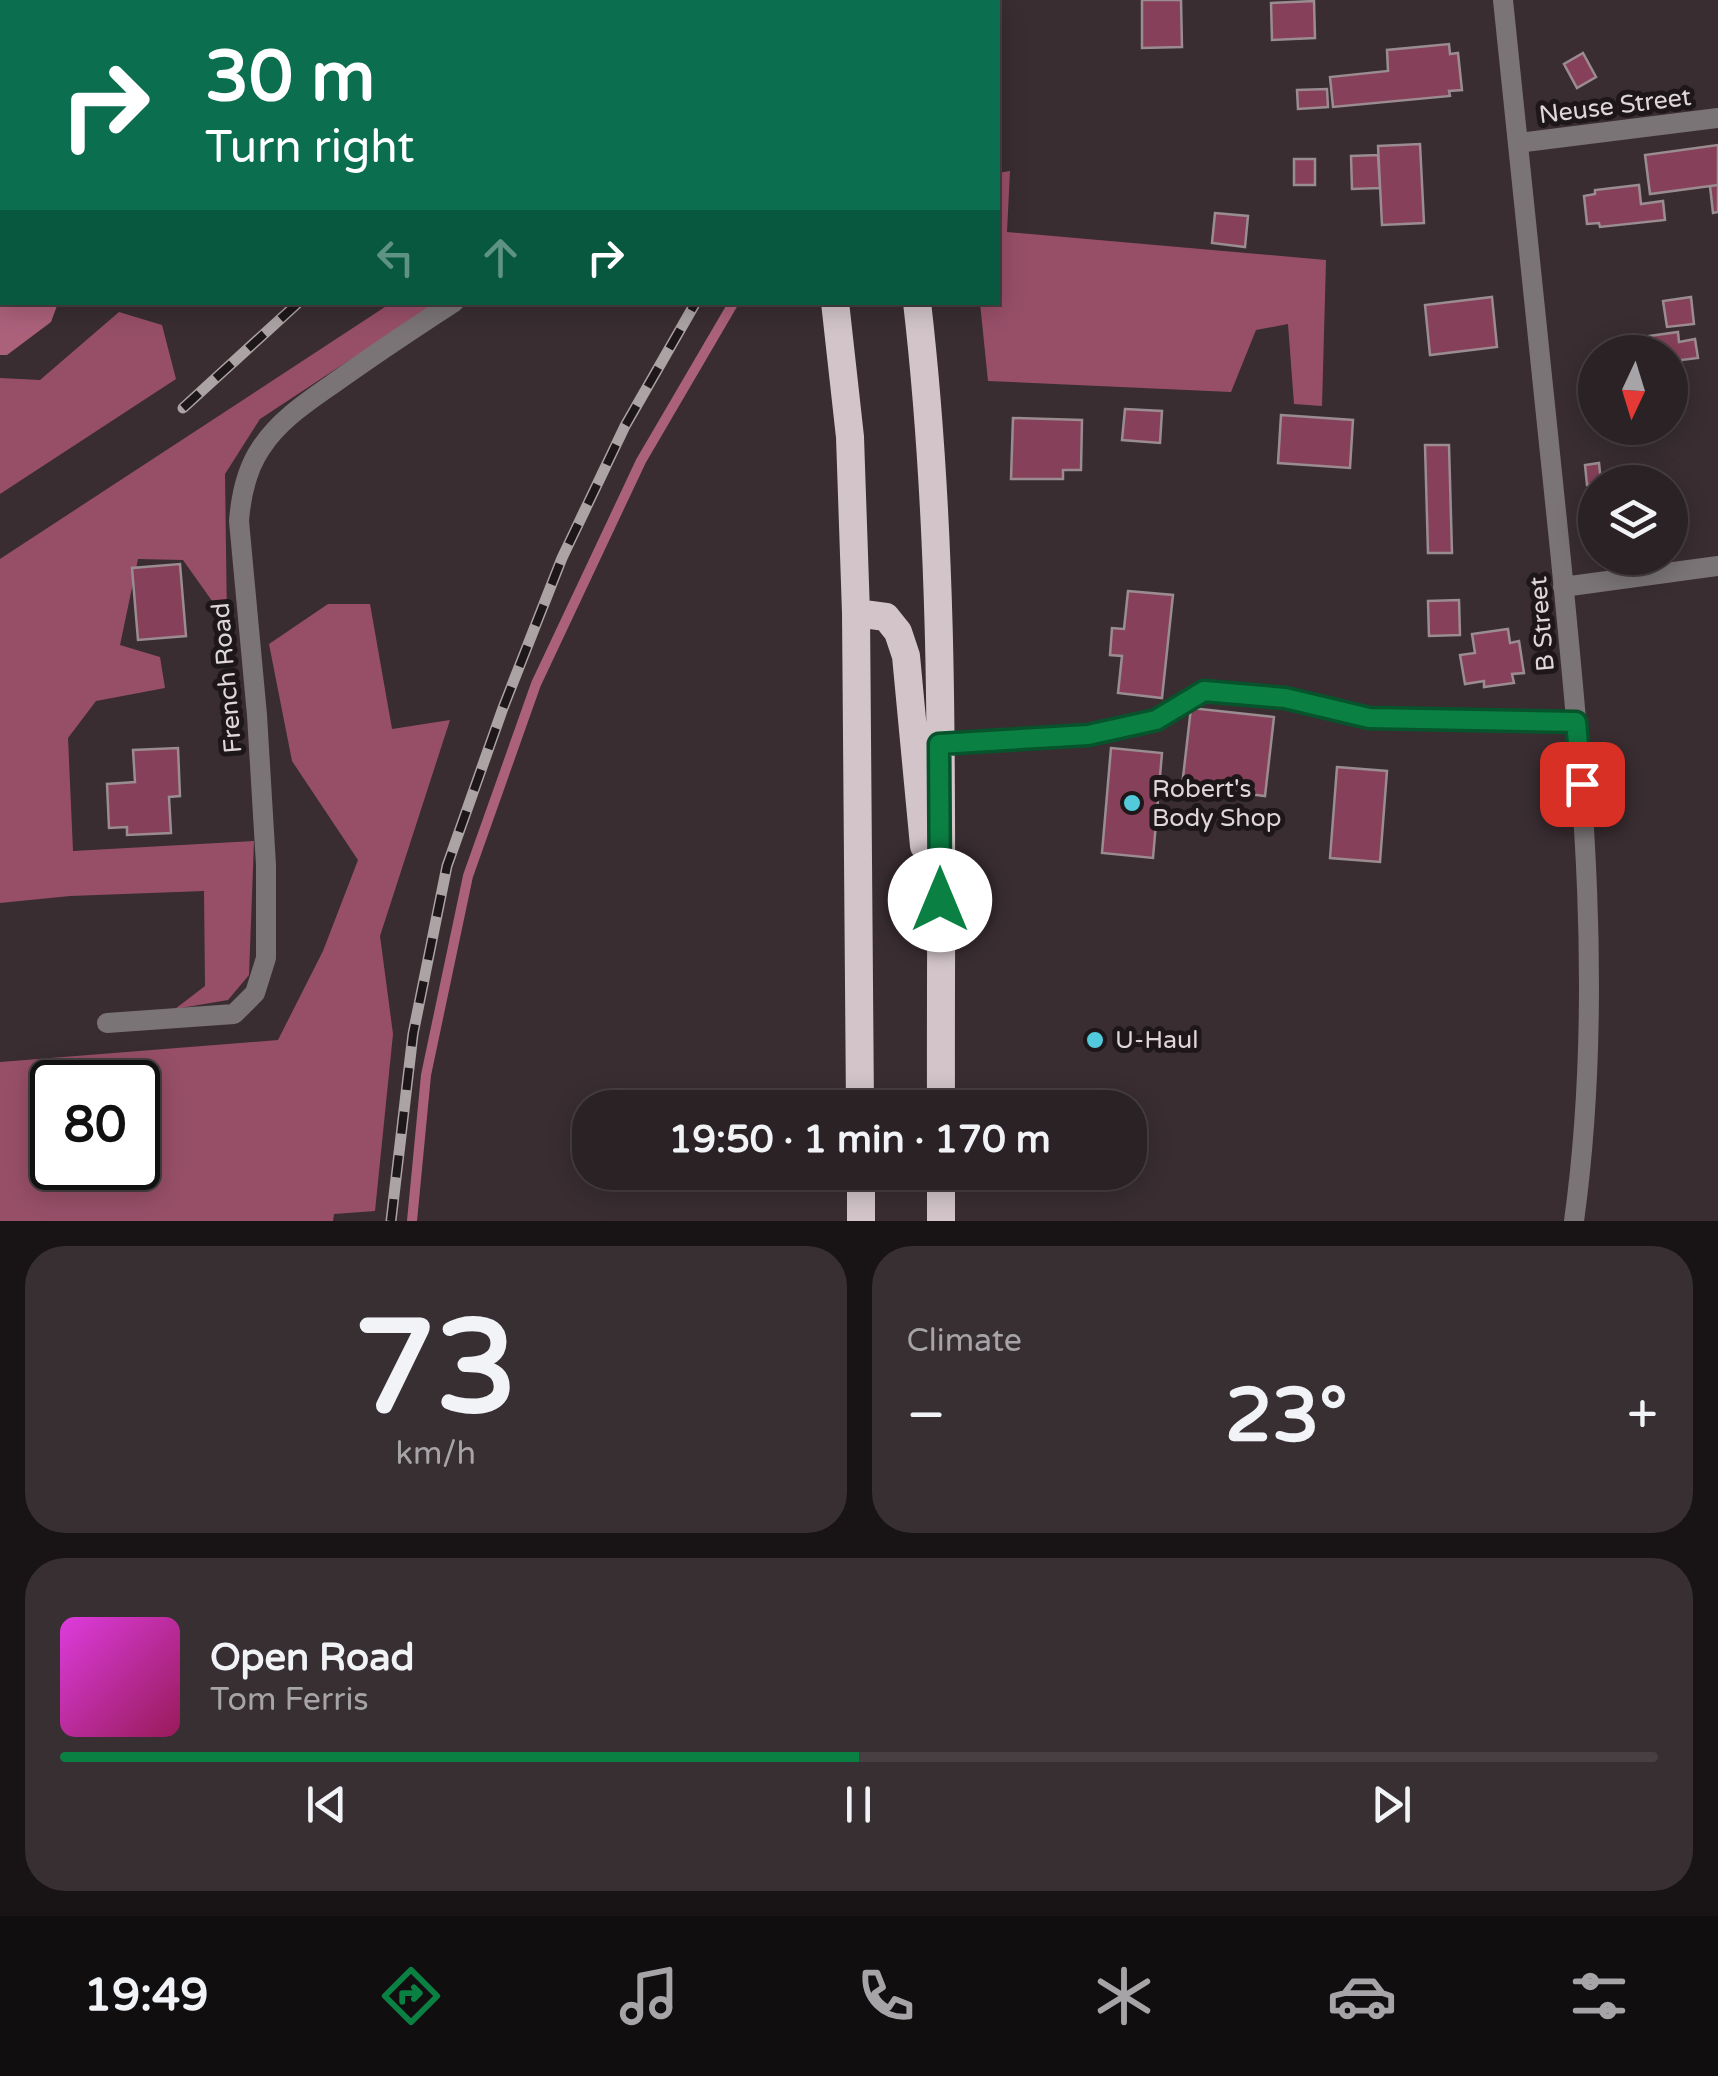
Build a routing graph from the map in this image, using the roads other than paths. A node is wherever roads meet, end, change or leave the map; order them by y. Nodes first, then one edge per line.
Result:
1 (1503, 0) edge
2 (1718, 118) edge
3 (1518, 143) junction
4 (449, 305) edge
5 (835, 305) edge
6 (916, 305) edge
7 (1718, 566) edge
8 (1564, 587) junction
9 (856, 613) junction
10 (1576, 722) junction
11 (939, 744) junction
12 (940, 1016) junction
13 (107, 1023) dead end
14 (860, 1090) edge
15 (940, 1090) edge
16 (861, 1190) edge
17 (941, 1190) edge
18 (861, 1221) edge
19 (941, 1221) edge
20 (1574, 1221) edge

1 - 3 street, B Street
2 - 3 street, Neuse Street
3 - 8 street, B Street
4 - 13 street, French Road
5 - 9 highway
6 - 11 highway
7 - 8 street
8 - 10 street, B Street
9 - 12 highway
9 - 14 highway
10 - 11 lane
10 - 20 street, B Street
11 - 12 highway
12 - 15 highway
16 - 18 highway
17 - 19 highway

